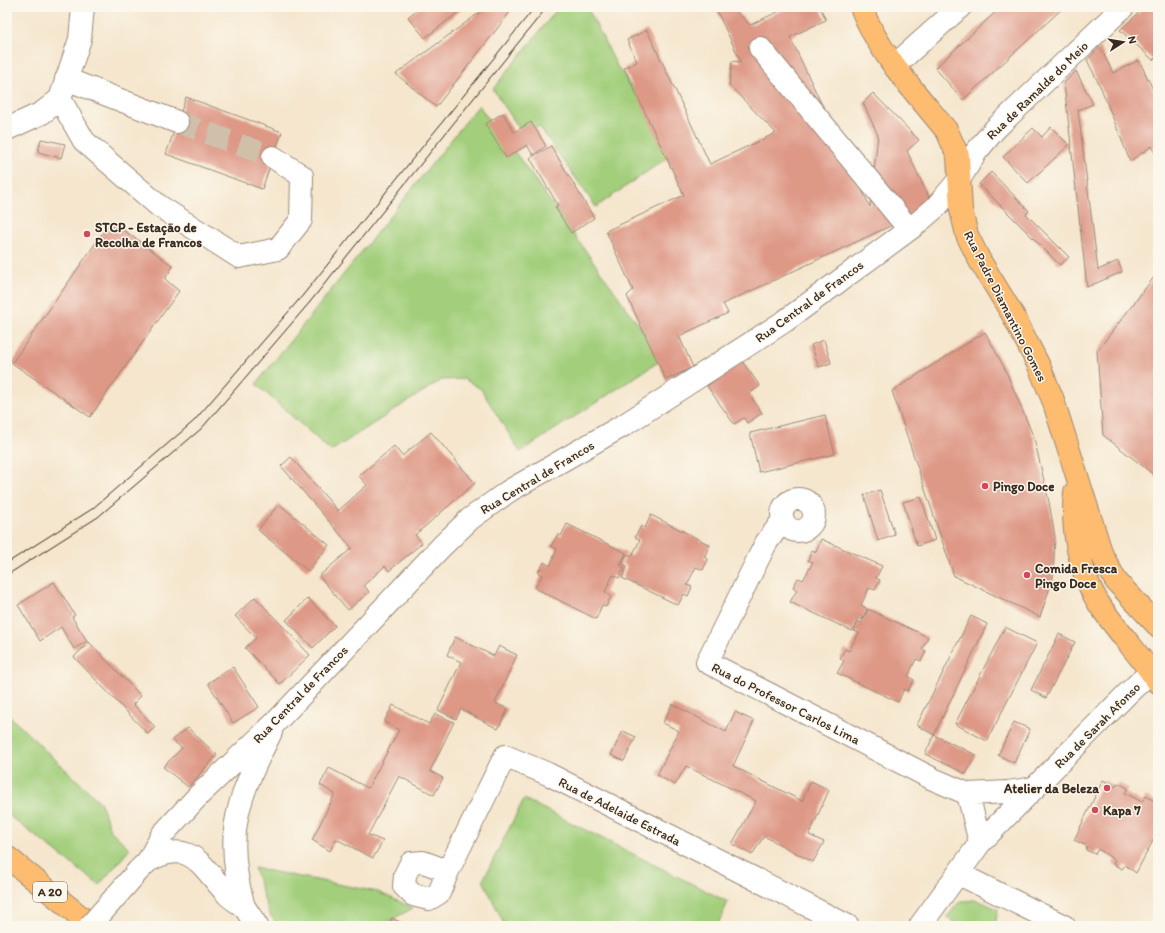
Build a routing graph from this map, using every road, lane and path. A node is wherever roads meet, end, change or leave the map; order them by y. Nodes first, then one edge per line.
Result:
1 (76, 7) edge
2 (84, 7) edge
3 (860, 7) edge
4 (960, 7) edge
5 (1123, 7) edge
6 (80, 39) junction
7 (760, 48) dead end
8 (894, 66) junction
9 (66, 79) junction
10 (60, 99) junction
11 (177, 122) tunnel mouth
12 (7, 129) edge
13 (273, 157) tunnel mouth
14 (959, 180) junction
15 (909, 229) junction
16 (1077, 476) junction
17 (783, 520) dead end
18 (1158, 626) edge
19 (1156, 673) edge
20 (276, 722) junction
21 (1035, 788) junction
22 (968, 794) junction
23 (980, 843) junction
24 (7, 857) edge
25 (143, 866) junction
26 (448, 871) dead end
27 (959, 874) junction
28 (244, 907) junction
29 (91, 926) edge
30 (257, 926) edge
31 (848, 926) edge
32 (920, 926) edge
33 (1064, 926) edge

1 - 6 street
2 - 6 street
3 - 8 main road, Rua Padre Diamantino Gomes
4 - 8 street
5 - 14 street, Rua de Ramalde do Meio
6 - 9 street
7 - 15 street
8 - 14 main road, Rua Padre Diamantino Gomes
9 - 10 street
9 - 11 street
10 - 12 street
10 - 13 street
14 - 15 street, Rua Central de Francos
14 - 16 main road, Rua Padre Diamantino Gomes
15 - 20 street, Rua Central de Francos
16 - 18 main road, Rua Padre Diamantino Gomes
16 - 19 main road, Rua Padre Diamantino Gomes
17 - 22 street, Rua do Professor Carlos Lima
19 - 21 street, Rua de Sarah Afonso
20 - 25 street, Rua Central de Francos
20 - 28 street
21 - 22 street, Rua do Professor Carlos Lima
21 - 23 street, Rua de Sarah Afonso
22 - 23 street
23 - 27 street, Rua de Sarah Afonso
24 - 29 main road, A 20
25 - 28 street
25 - 29 street, Rua Central de Francos, bridge
26 - 31 street, Rua de Adelaide Estrada
27 - 32 street, Rua de Sarah Afonso
27 - 33 street
28 - 30 street

